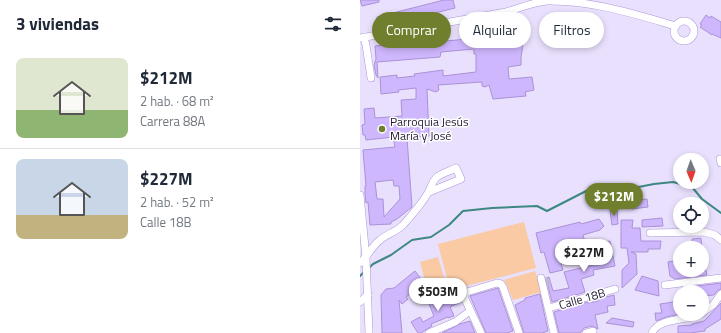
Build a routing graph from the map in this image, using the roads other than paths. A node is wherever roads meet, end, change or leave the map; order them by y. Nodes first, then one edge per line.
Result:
1 (676, 26) dead end
2 (362, 37) edge
3 (371, 78) dead end
4 (429, 192) dead end
5 (360, 195) edge
6 (361, 208) edge
7 (650, 232) dead end
8 (673, 232) edge
9 (709, 233) edge
10 (721, 240) edge
11 (366, 258) junction
12 (360, 263) edge
13 (543, 278) dead end
14 (721, 278) edge
15 (665, 285) dead end
16 (615, 289) dead end
17 (721, 294) edge
18 (368, 295) junction
19 (360, 302) edge
20 (549, 308) junction
21 (709, 308) edge
22 (470, 311) junction
23 (673, 321) edge
24 (438, 331) edge
25 (369, 333) edge
26 (429, 333) edge
27 (481, 333) edge
28 (519, 333) edge
29 (554, 333) edge
30 (652, 333) edge

1 - 2 street
2 - 3 street
4 - 11 street
5 - 6 street
6 - 11 street
7 - 8 street
9 - 10 street
11 - 12 street
11 - 18 street
13 - 20 street
14 - 15 street
16 - 20 street, Calle 18B
17 - 21 street
18 - 19 street
18 - 25 street
20 - 29 street
22 - 24 street
22 - 27 street
22 - 28 street
23 - 30 street
24 - 26 street

